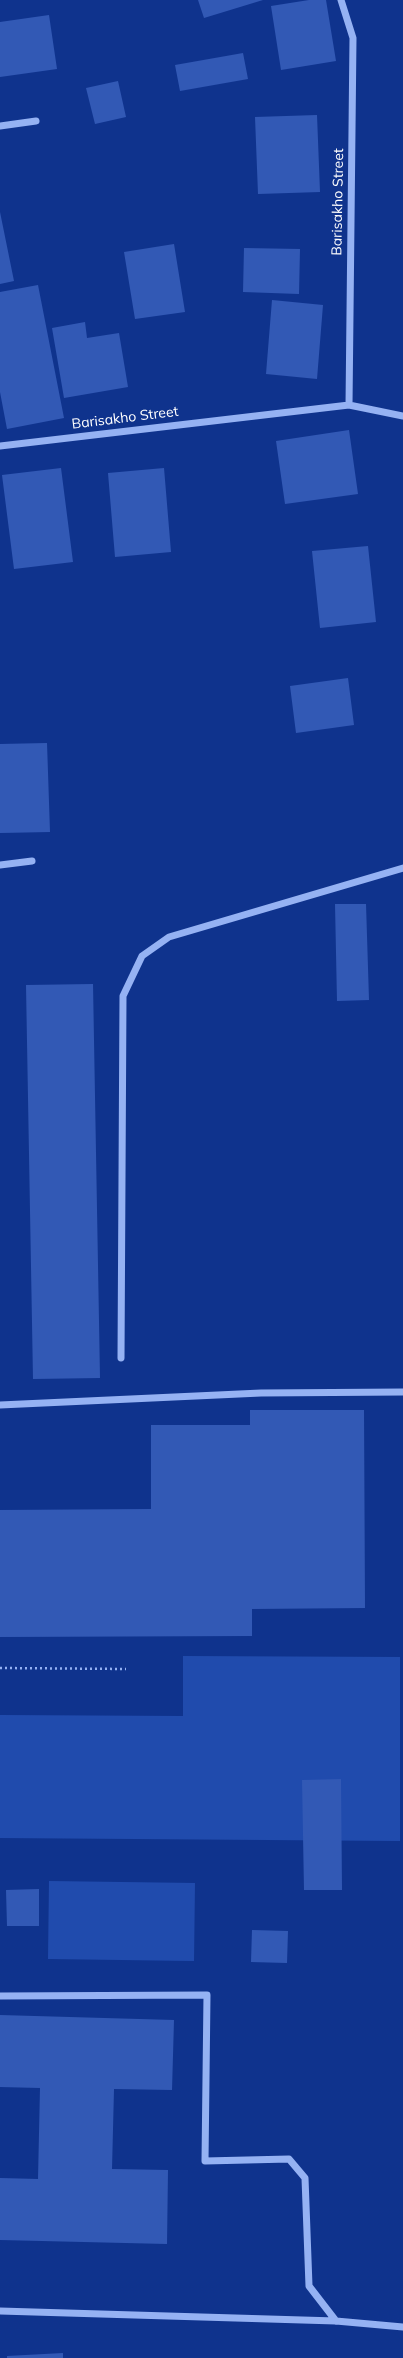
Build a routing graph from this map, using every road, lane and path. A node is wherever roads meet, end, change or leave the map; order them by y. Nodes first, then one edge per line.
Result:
1 (341, 0) edge
2 (36, 120) dead end
3 (0, 126) edge
4 (349, 405) junction
5 (403, 416) edge
6 (0, 446) edge
7 (32, 861) dead end
8 (0, 865) edge
9 (403, 868) edge
10 (121, 1358) dead end
11 (403, 1392) edge
12 (0, 1405) edge
13 (0, 1668) edge
14 (126, 1669) dead end
15 (0, 1996) edge
16 (0, 2311) edge
17 (336, 2321) junction
18 (403, 2328) edge

1 - 4 street, Barisakho Street
2 - 3 street
4 - 5 street, Barisakho Street
4 - 6 street, Barisakho Street
7 - 8 street
9 - 10 street
11 - 12 street
13 - 14 path
15 - 17 street
16 - 17 street
17 - 18 street

